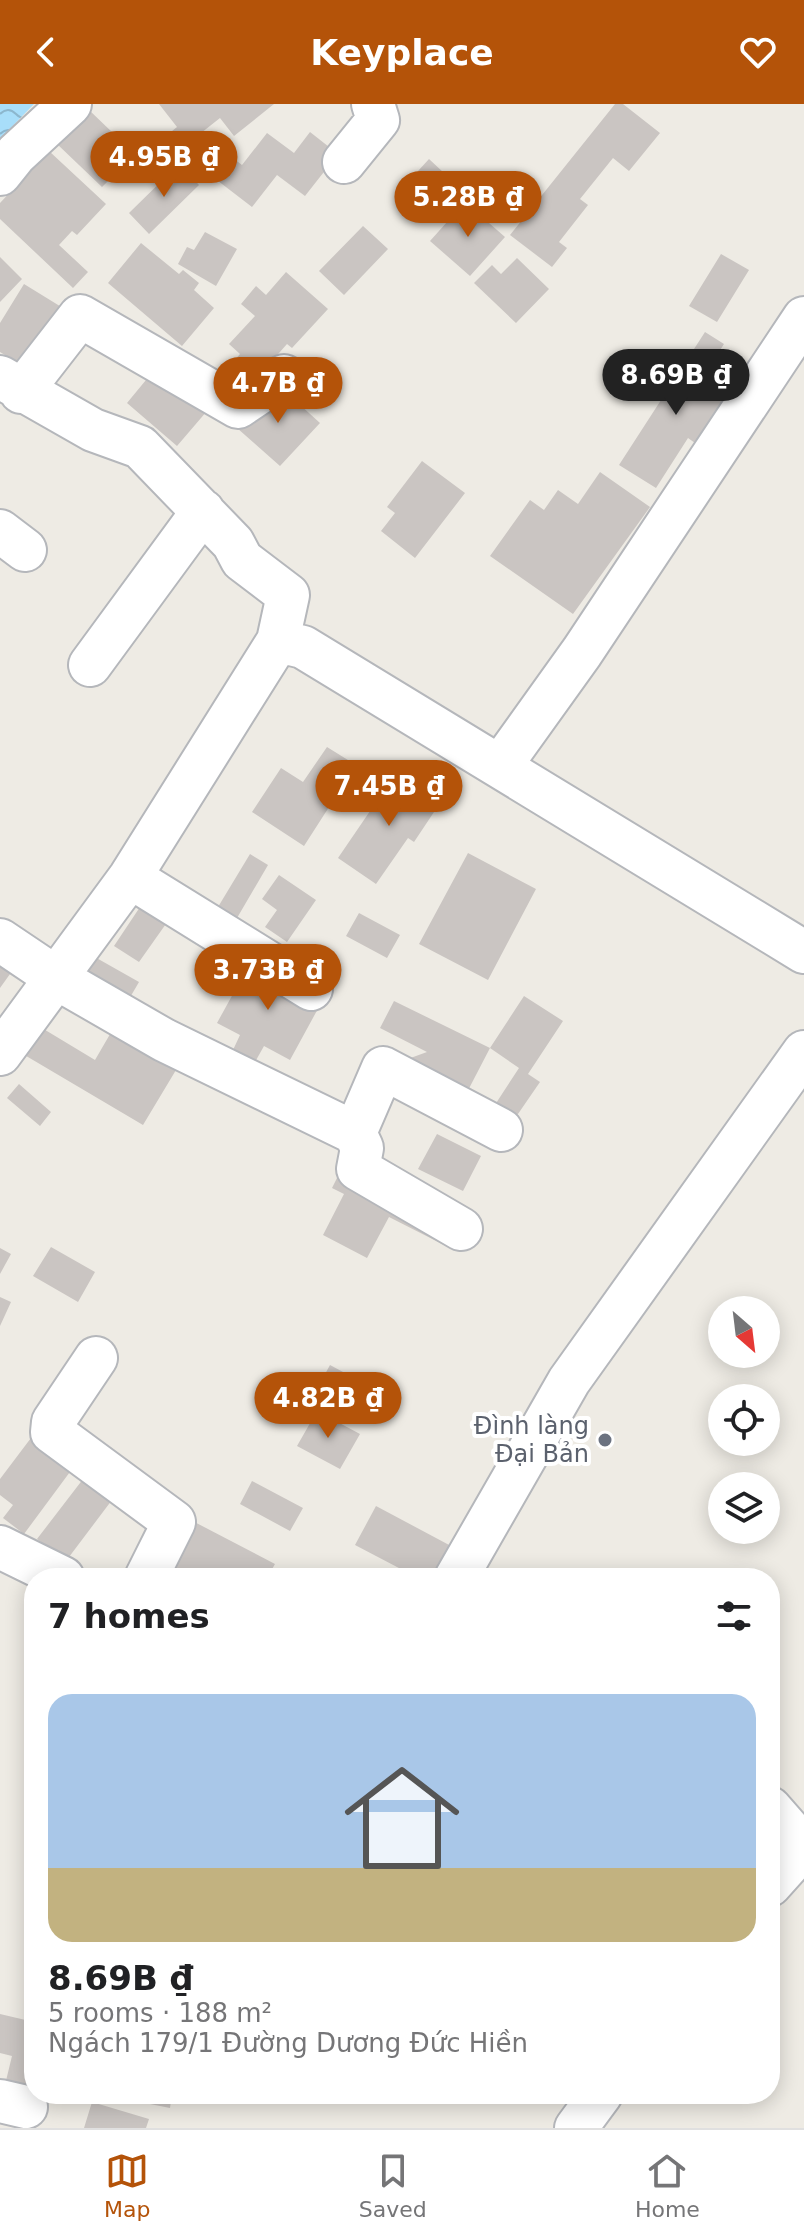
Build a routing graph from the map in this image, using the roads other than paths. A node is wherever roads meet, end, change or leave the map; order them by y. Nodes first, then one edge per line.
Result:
1 (70, 104) edge
2 (373, 104) edge
3 (344, 162) dead end
4 (0, 174) edge
5 (804, 318) edge
6 (284, 376) dead end
7 (10, 384) edge
8 (203, 511) junction
9 (278, 641) junction
10 (90, 665) dead end
11 (501, 765) junction
12 (130, 877) junction
13 (0, 940) edge
14 (804, 952) edge
15 (58, 979) junction
16 (311, 989) dead end
17 (804, 1052) edge
18 (0, 1054) edge
19 (501, 1130) dead end
20 (355, 1133) junction
21 (461, 1229) dead end
22 (96, 1358) dead end
23 (3, 1555) edge
24 (37, 1568) edge
25 (151, 1568) edge
26 (462, 1568) edge
27 (780, 1819) edge
28 (804, 1847) edge
29 (780, 1874) edge
30 (594, 2104) edge
31 (576, 2128) edge

1 - 4 street
2 - 3 street
5 - 11 street
6 - 7 street
7 - 8 street
8 - 9 street
8 - 10 street
9 - 11 street
9 - 12 street
11 - 14 street
12 - 15 street
12 - 16 street
13 - 15 street
15 - 18 street
15 - 20 street
17 - 26 street
19 - 20 street
20 - 21 street
22 - 25 street
23 - 24 street
27 - 28 street
28 - 29 street
30 - 31 street

